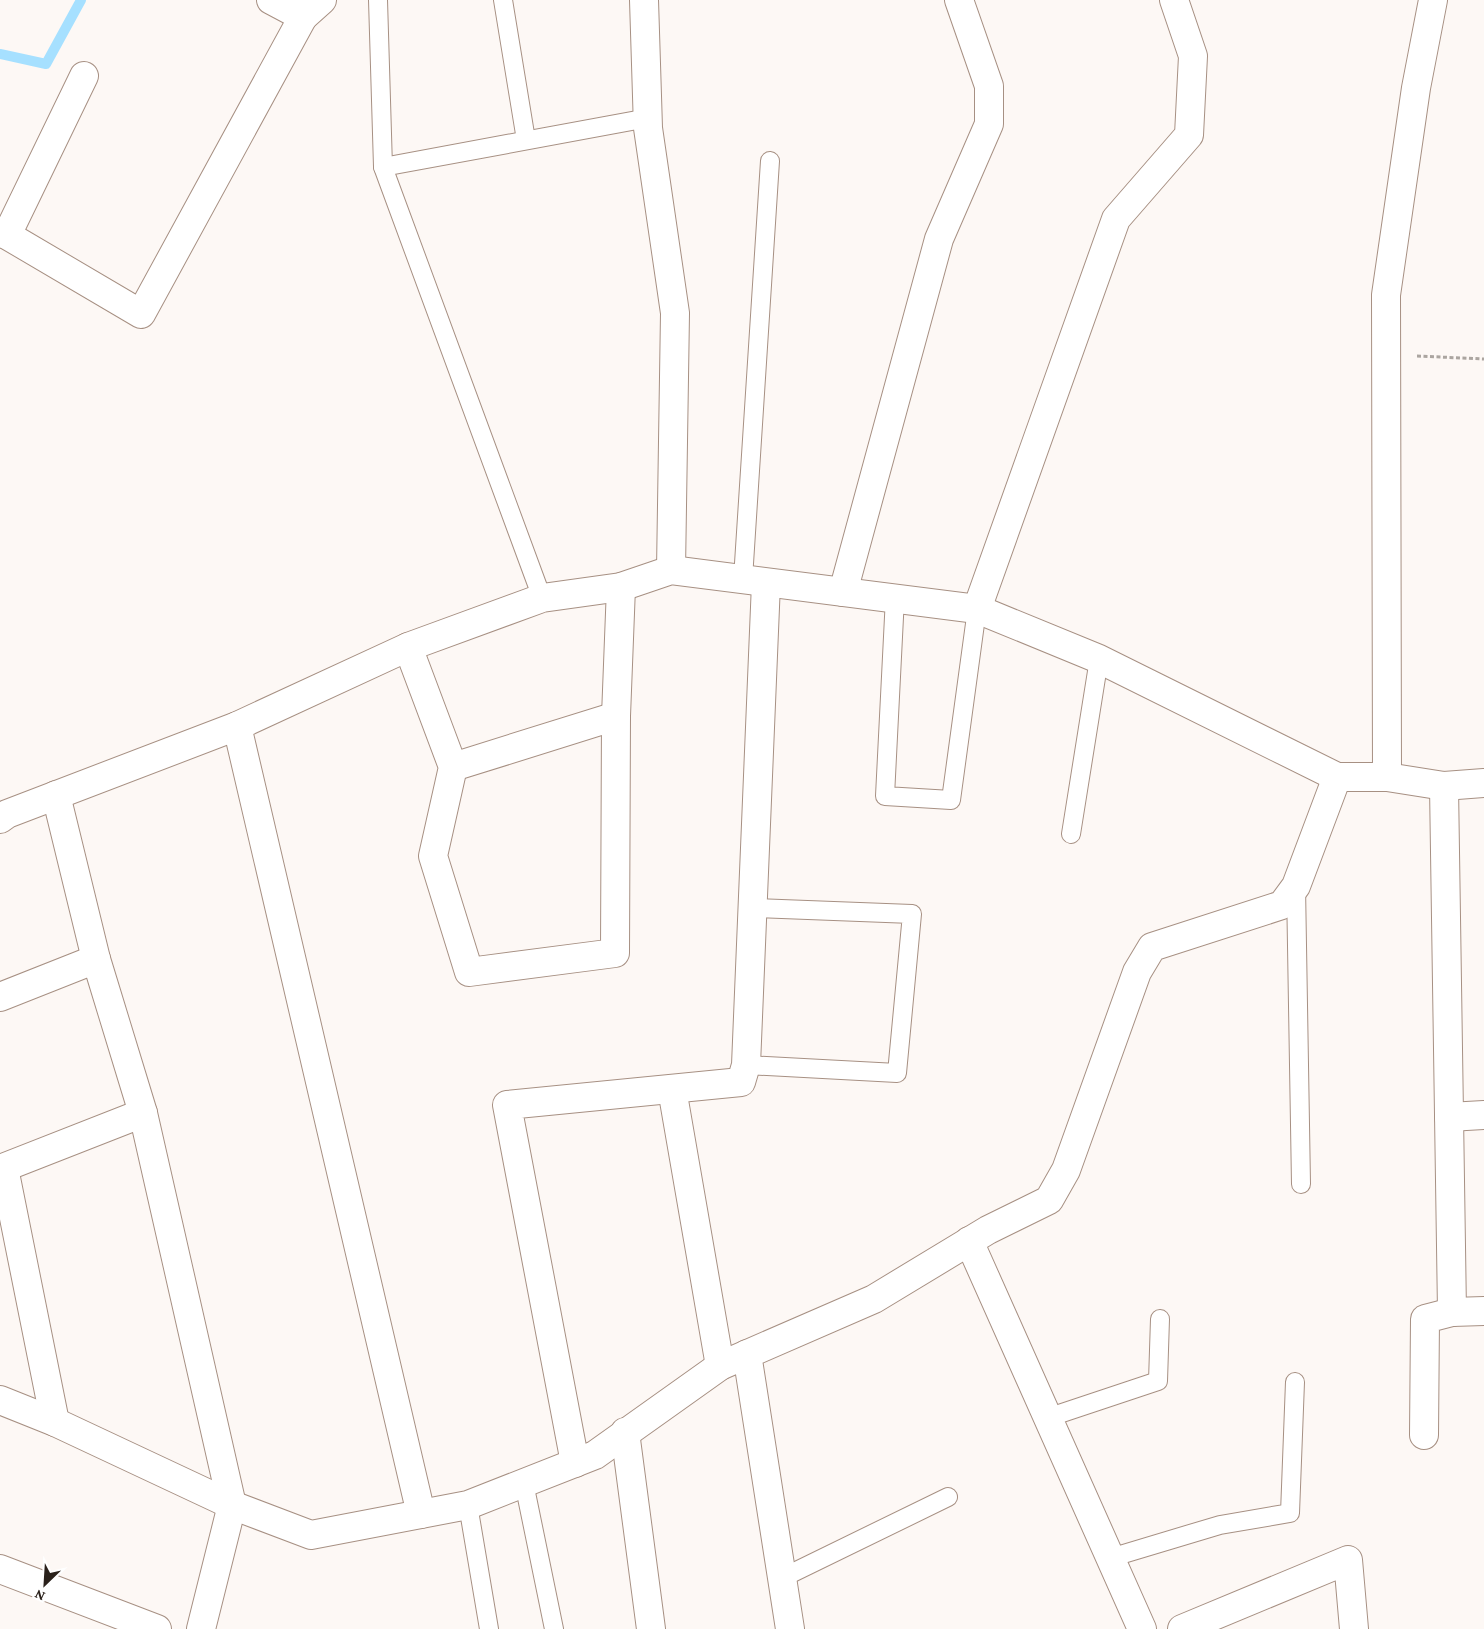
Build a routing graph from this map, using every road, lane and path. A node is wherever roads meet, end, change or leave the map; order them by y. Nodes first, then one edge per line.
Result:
1 (271, 0) edge
2 (378, 0) edge
3 (503, 0) edge
4 (644, 0) edge
5 (959, 0) edge
6 (1174, 0) edge
7 (1433, 0) edge
8 (313, 8) edge
9 (84, 76) dead end
10 (648, 118) junction
11 (526, 140) junction
12 (770, 161) dead end
13 (382, 167) junction
14 (4, 233) edge
15 (1386, 354) junction
16 (1484, 359) edge
17 (671, 570) junction
18 (755, 581) junction
19 (621, 587) junction
20 (842, 592) junction
21 (895, 597) junction
22 (542, 598) junction
23 (977, 609) junction
24 (408, 647) junction
25 (1099, 659) junction
26 (616, 716) junction
27 (237, 726) junction
28 (453, 767) junction
29 (1336, 777) junction
30 (1386, 777) junction
31 (1484, 783) edge
32 (1444, 786) junction
33 (56, 795) junction
34 (2, 816) edge
35 (1071, 834) dead end
36 (1296, 886) junction
37 (753, 908) junction
38 (96, 960) junction
39 (0, 997) edge
40 (746, 1065) junction
41 (672, 1089) junction
42 (143, 1113) junction
43 (1484, 1115) edge
44 (1449, 1117) junction
45 (2, 1168) edge
46 (1301, 1184) dead end
47 (969, 1241) junction
48 (1484, 1311) edge
49 (1452, 1312) junction
50 (1160, 1319) dead end
51 (747, 1354) junction
52 (720, 1366) junction
53 (1296, 1382) dead end
54 (0, 1400) edge
55 (1047, 1418) junction
56 (55, 1422) junction
57 (625, 1432) junction
58 (1424, 1435) dead end
59 (575, 1463) junction
60 (524, 1483) junction
61 (948, 1497) dead end
62 (232, 1505) junction
63 (468, 1505) junction
64 (422, 1514) junction
65 (1110, 1558) junction
66 (0, 1569) edge
67 (782, 1578) junction
68 (157, 1629) edge
69 (201, 1629) edge
70 (489, 1629) edge
71 (554, 1629) edge
72 (651, 1629) edge
73 (790, 1629) edge
74 (1142, 1629) edge
75 (1182, 1629) edge
76 (1354, 1629) edge

1 - 8 street
2 - 13 lane
3 - 11 lane
4 - 10 street
5 - 20 street
6 - 23 street
7 - 15 street
8 - 14 street
9 - 14 street
10 - 11 lane
10 - 17 street
11 - 13 lane
12 - 18 lane
13 - 22 lane
15 - 16 path
15 - 30 street
17 - 18 street
17 - 19 street
18 - 20 street
18 - 37 street
19 - 22 street
19 - 26 street
20 - 21 street
21 - 23 street
21 - 23 lane
22 - 24 street
23 - 25 street
24 - 27 street
24 - 28 street
25 - 29 street
25 - 35 lane
26 - 28 street
26 - 28 street
27 - 33 street
27 - 64 street
29 - 30 street
29 - 36 street
30 - 32 street
31 - 32 street
32 - 44 street
33 - 34 street
33 - 38 street
36 - 46 lane
36 - 47 street
37 - 40 street
37 - 40 lane
38 - 39 street
38 - 42 street
40 - 41 street
41 - 52 street
41 - 59 street
42 - 45 street
42 - 62 street
43 - 44 street
44 - 49 street
45 - 56 street
47 - 51 street
47 - 55 street
48 - 49 street
49 - 58 street
50 - 55 lane
51 - 52 street
51 - 67 street
52 - 57 street
53 - 65 lane
54 - 56 street
55 - 65 street
56 - 62 street
57 - 59 street
57 - 72 street
59 - 60 street
60 - 63 street
60 - 71 lane
61 - 67 lane
62 - 64 street
62 - 69 street
63 - 64 street
63 - 70 lane
65 - 74 street
66 - 68 street
67 - 73 street
75 - 76 street

